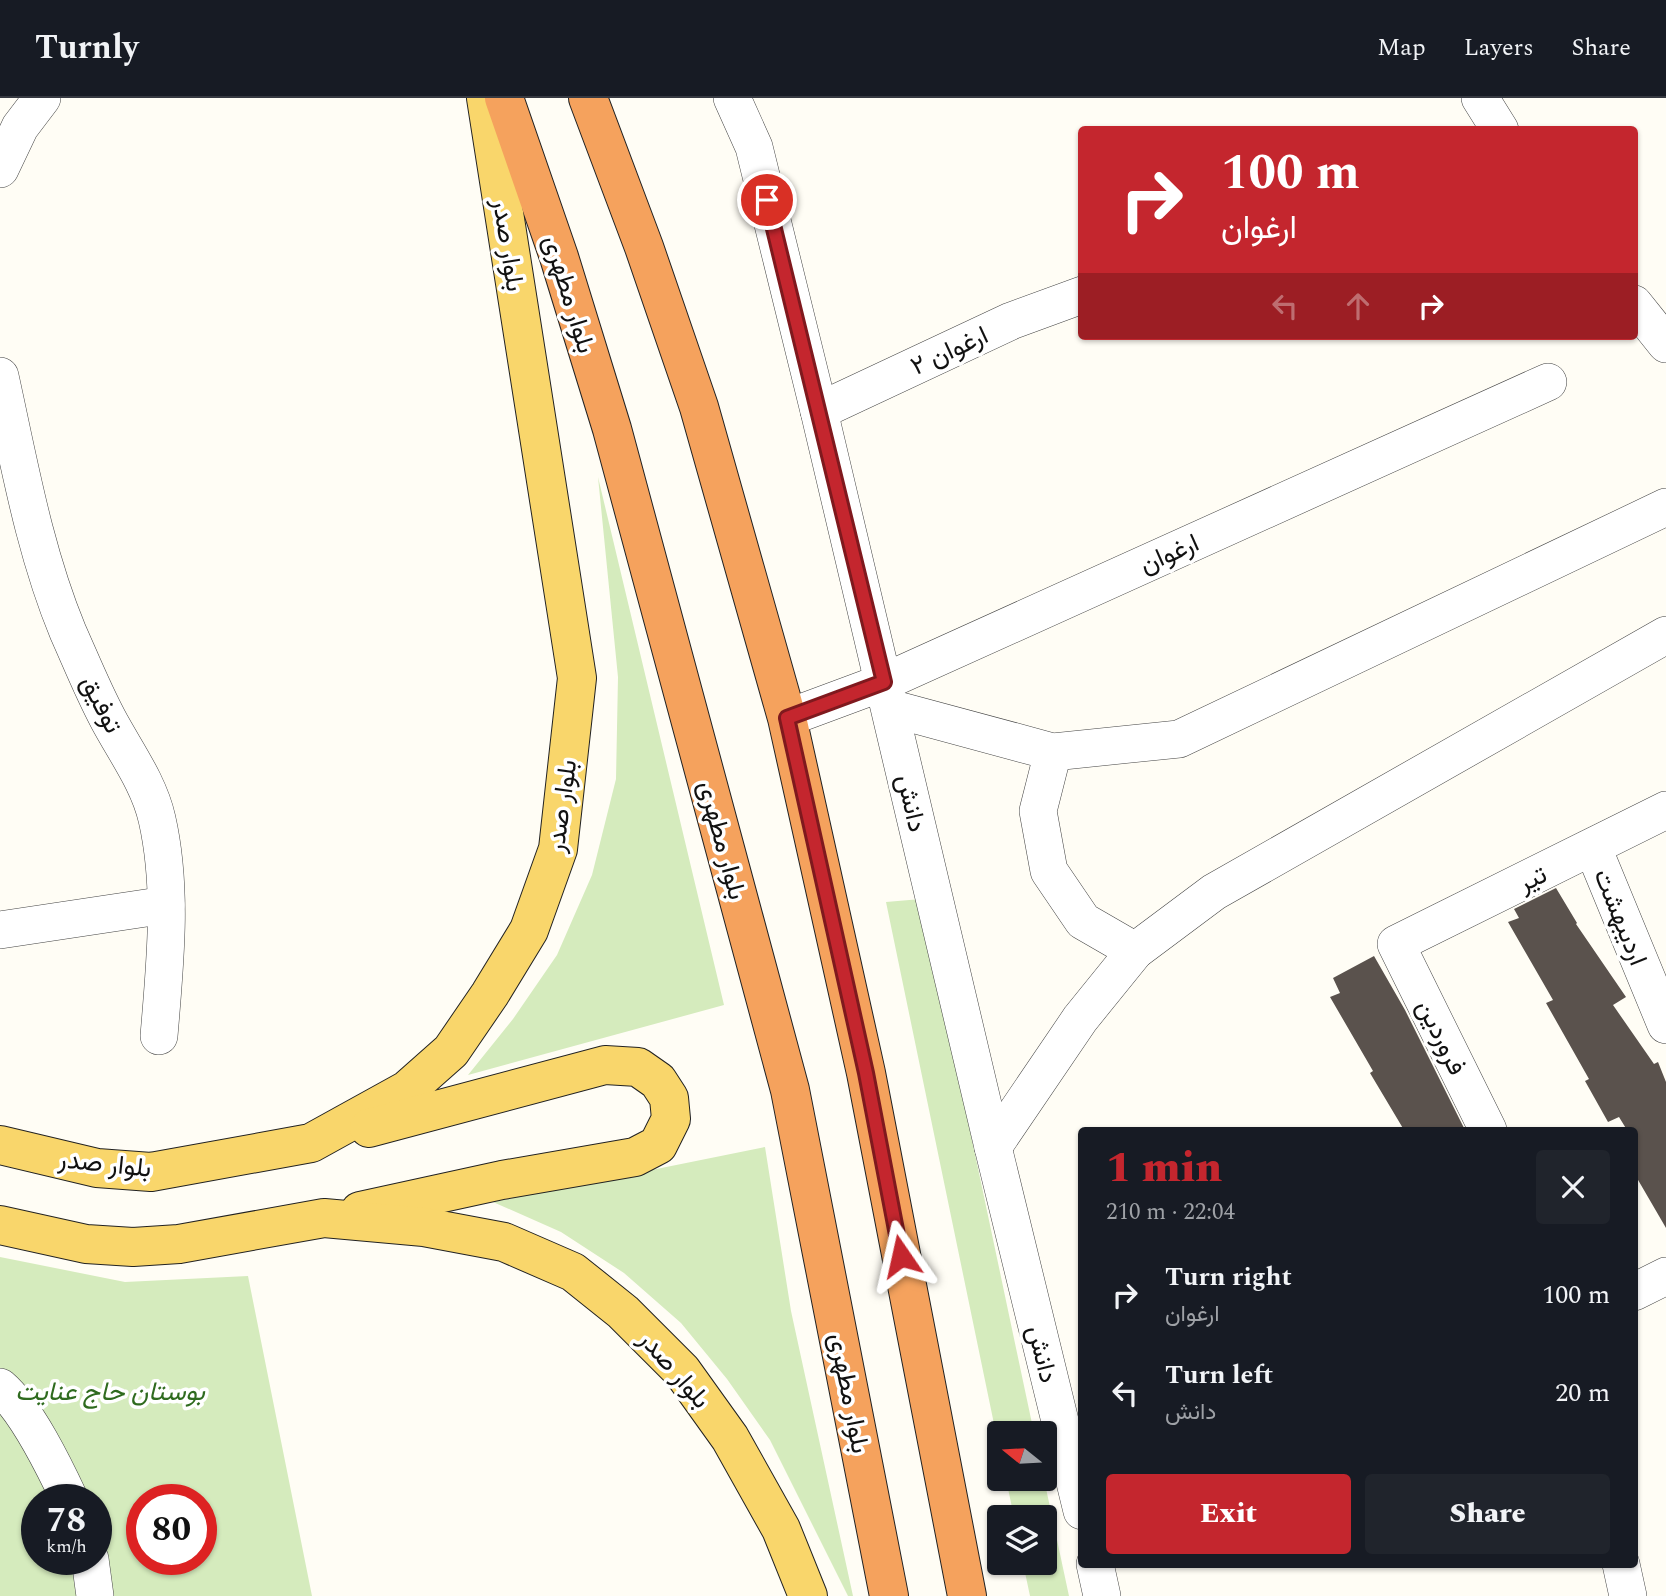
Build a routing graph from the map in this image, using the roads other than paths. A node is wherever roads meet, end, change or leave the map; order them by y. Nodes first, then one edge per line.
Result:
1 (42, 98) edge
2 (486, 98) edge
3 (504, 98) edge
4 (588, 98) edge
5 (733, 98) edge
6 (1480, 98) edge
7 (1498, 126) edge
8 (0, 169) edge
9 (1078, 296) edge
10 (1638, 309) edge
11 (1666, 344) edge
12 (0, 376) edge
13 (1548, 382) dead end
14 (819, 411) junction
15 (1666, 507) edge
16 (1666, 635) edge
17 (887, 695) junction
18 (787, 718) junction
19 (1054, 752) junction
20 (1666, 810) edge
21 (1593, 848) junction
22 (166, 905) junction
23 (0, 930) edge
24 (1396, 944) joint
25 (1135, 951) junction
26 (1666, 1025) edge
27 (159, 1036) dead end
28 (1487, 1127) edge
29 (311, 1143) junction
30 (0, 1145) edge
31 (993, 1147) junction
32 (324, 1219) junction
33 (0, 1225) edge
34 (1666, 1276) edge
35 (1638, 1290) edge
36 (0, 1387) edge
37 (63, 1484) edge
38 (1078, 1495) edge
39 (1096, 1568) edge
40 (1622, 1568) edge
41 (92, 1575) edge
42 (95, 1596) edge
43 (808, 1596) edge
44 (889, 1596) edge
45 (967, 1596) edge
46 (1102, 1596) edge
47 (1628, 1596) edge

1 - 8 street
2 - 29 main road, بلوار صدر
3 - 44 highway, بلوار مطهری
4 - 18 highway
5 - 14 street, دانش
6 - 7 street
9 - 14 street, ارغوان ۲
10 - 11 street
12 - 22 street, توفیق
13 - 17 street, ارغوان
14 - 17 street, دانش
15 - 19 street
16 - 25 street
17 - 18 street, ارغوان
17 - 19 street
17 - 31 street, دانش
18 - 45 highway
19 - 25 street
20 - 21 street, تیر
21 - 24 street, تیر
21 - 26 street, اردیبهشت
22 - 23 street
22 - 27 street, توفیق
24 - 28 street, فروردین
25 - 31 street
29 - 30 main road, بلوار صدر
29 - 32 main road
31 - 38 street, دانش
32 - 33 main road, بلوار صدر
32 - 43 main road, بلوار صدر
34 - 35 street
36 - 37 street
39 - 46 street
40 - 47 street
41 - 42 street

